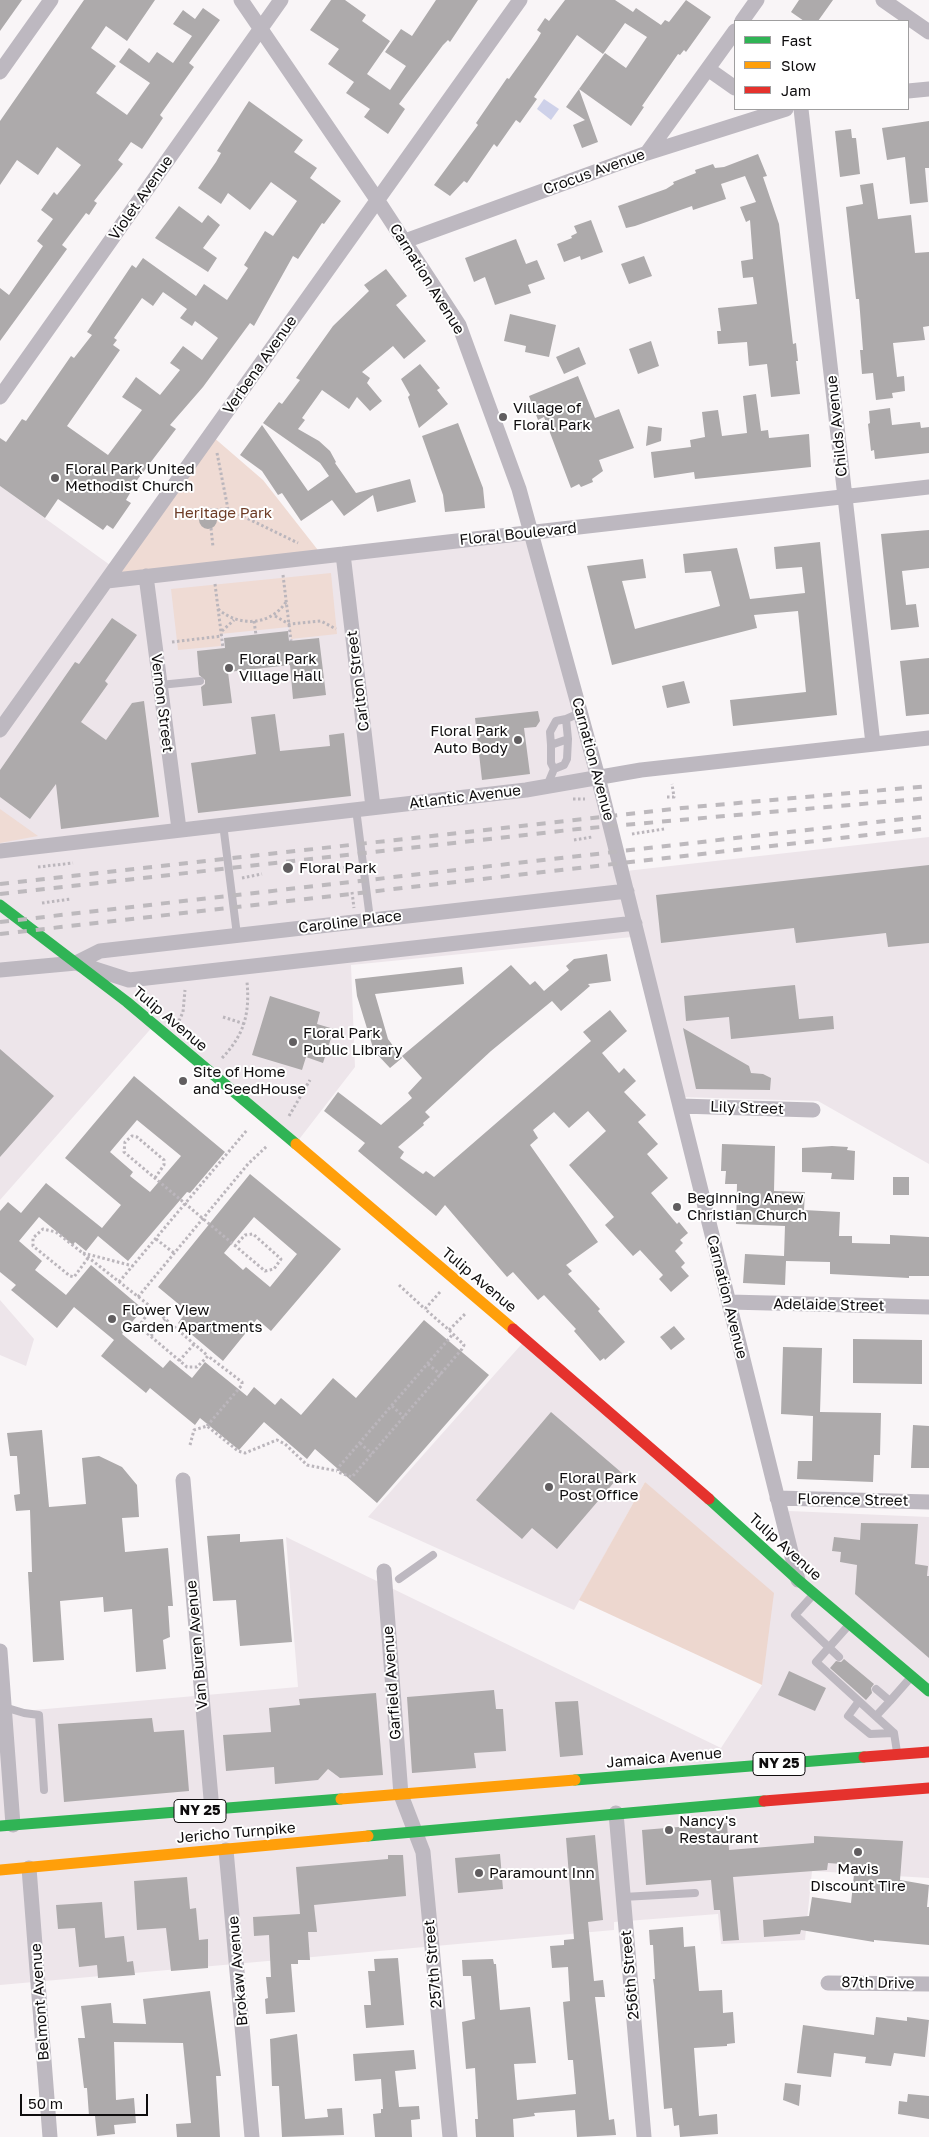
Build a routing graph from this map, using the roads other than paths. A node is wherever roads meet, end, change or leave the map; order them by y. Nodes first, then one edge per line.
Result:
1 (51, 0) edge
2 (241, 0) edge
3 (281, 0) edge
4 (520, 0) edge
5 (757, 0) edge
6 (884, 0) edge
7 (743, 20) edge
8 (261, 29) junction
9 (734, 32) edge
10 (929, 32) edge
11 (708, 69) junction
12 (0, 72) edge
13 (734, 87) edge
14 (929, 89) edge
15 (909, 92) edge
16 (774, 110) edge
17 (802, 110) edge
18 (647, 153) junction
19 (378, 201) junction
20 (405, 241) junction
21 (0, 397) edge
22 (929, 487) edge
23 (845, 497) junction
24 (531, 533) junction
25 (343, 554) junction
26 (146, 576) junction
27 (107, 581) junction
28 (200, 681) dead end
29 (160, 685) junction
30 (580, 713) junction
31 (566, 719) junction
32 (0, 730) edge
33 (929, 738) edge
34 (568, 739) junction
35 (873, 744) junction
36 (551, 745) junction
37 (554, 769) junction
38 (598, 777) junction
39 (547, 786) junction
40 (373, 807) junction
41 (356, 809) junction
42 (223, 824) junction
43 (178, 829) junction
44 (0, 851) edge
45 (626, 891) junction
46 (0, 905) edge
47 (370, 920) junction
48 (634, 923) junction
49 (237, 935) junction
50 (76, 963) junction
51 (0, 970) edge
52 (680, 1106) junction
53 (813, 1110) dead end
54 (729, 1302) junction
55 (929, 1307) edge
56 (183, 1480) dead end
57 (777, 1498) junction
58 (929, 1502) edge
59 (433, 1555) dead end
60 (384, 1571) dead end
61 (399, 1579) dead end
62 (798, 1580) junction
63 (814, 1594) junction
64 (850, 1624) junction
65 (829, 1647) junction
66 (0, 1651) edge
67 (839, 1657) dead end
68 (912, 1676) junction
69 (876, 1688) dead end
70 (929, 1691) edge
71 (859, 1701) junction
72 (890, 1701) junction
73 (4, 1707) junction
74 (876, 1716) junction
75 (894, 1734) junction
76 (929, 1752) edge
77 (898, 1754) junction
78 (929, 1788) edge
79 (44, 1790) dead end
80 (401, 1795) junction
81 (212, 1810) junction
82 (616, 1812) junction
83 (6, 1826) edge
84 (415, 1833) junction
85 (226, 1850) junction
86 (29, 1868) junction
87 (0, 1870) edge
88 (695, 1893) dead end
89 (623, 1897) junction
90 (828, 1983) dead end
91 (929, 1984) edge
92 (50, 2137) edge
93 (252, 2137) edge
94 (450, 2137) edge
95 (644, 2137) edge

1 - 12 street
2 - 8 street, Carnation Avenue
3 - 8 street, Violet Avenue
4 - 19 street, Verbena Avenue
5 - 7 street
6 - 10 street
8 - 19 street, Carnation Avenue
8 - 21 street, Violet Avenue
9 - 11 street
11 - 13 street
11 - 18 street
14 - 15 street
16 - 18 street, Crocus Avenue
17 - 23 street, Childs Avenue
18 - 20 street, Crocus Avenue
19 - 20 street, Carnation Avenue
19 - 27 street, Verbena Avenue
20 - 24 street, Carnation Avenue
22 - 23 street, Floral Boulevard
23 - 24 street, Floral Boulevard
23 - 35 street, Childs Avenue
24 - 25 street, Floral Boulevard
24 - 30 street, Carnation Avenue
25 - 26 street, Floral Boulevard
25 - 40 street, Carlton Street
26 - 27 street, Floral Boulevard
26 - 29 street, Vernon Street
27 - 32 street, Verbena Avenue
28 - 29 lane
29 - 43 street, Vernon Street
30 - 31 lane
30 - 38 street, Carnation Avenue
31 - 34 lane
31 - 36 lane
33 - 35 street, Atlantic Avenue
34 - 36 lane
34 - 37 lane
35 - 38 street, Atlantic Avenue
36 - 37 lane
37 - 39 lane
38 - 39 street, Atlantic Avenue
38 - 45 street, Carnation Avenue
39 - 40 street, Atlantic Avenue
40 - 41 street, Atlantic Avenue
41 - 42 street, Atlantic Avenue
41 - 47 lane
42 - 43 street, Atlantic Avenue
42 - 49 lane
43 - 44 street, Atlantic Avenue
45 - 47 street, Caroline Place
45 - 48 street, Carnation Avenue
46 - 50 main road, Tulip Avenue
47 - 49 street, Caroline Place
48 - 50 street
48 - 52 street, Carnation Avenue
49 - 50 street, Caroline Place
50 - 51 street
50 - 62 main road, Tulip Avenue
52 - 53 street, Lily Street
52 - 54 street, Carnation Avenue
54 - 55 street, Adelaide Street
54 - 57 street, Carnation Avenue
56 - 81 street, Van Buren Avenue
57 - 58 street, Florence Street
57 - 62 street, Carnation Avenue
59 - 61 lane
60 - 80 street, Garfield Avenue
62 - 63 main road, Tulip Avenue
63 - 64 main road, Tulip Avenue
63 - 65 lane
64 - 65 lane
64 - 68 main road, Tulip Avenue
65 - 67 lane
65 - 71 lane
66 - 73 street
68 - 70 main road, Tulip Avenue
68 - 72 lane
69 - 72 lane
71 - 74 lane
71 - 75 lane
72 - 74 lane
73 - 79 lane
73 - 83 street
74 - 75 lane
75 - 77 lane
76 - 77 main road, Jamaica Avenue / NY 25
77 - 80 main road, Jamaica Avenue / NY 25
78 - 82 main road, NY 25
80 - 81 main road, Jericho Turnpike / NY 25
80 - 84 street, 257th Street
81 - 83 main road, Jericho Turnpike / NY 25
82 - 84 main road, NY 25
82 - 89 street, 256th Street
84 - 85 main road, Jericho Turnpike / NY 25
84 - 94 street, 257th Street
85 - 86 main road, Jericho Turnpike / NY 25
85 - 93 street, Brokaw Avenue
86 - 87 main road, Jericho Turnpike / NY 25
86 - 92 street, Belmont Avenue
88 - 89 lane
89 - 95 street, 256th Street
90 - 91 street, 87th Drive

